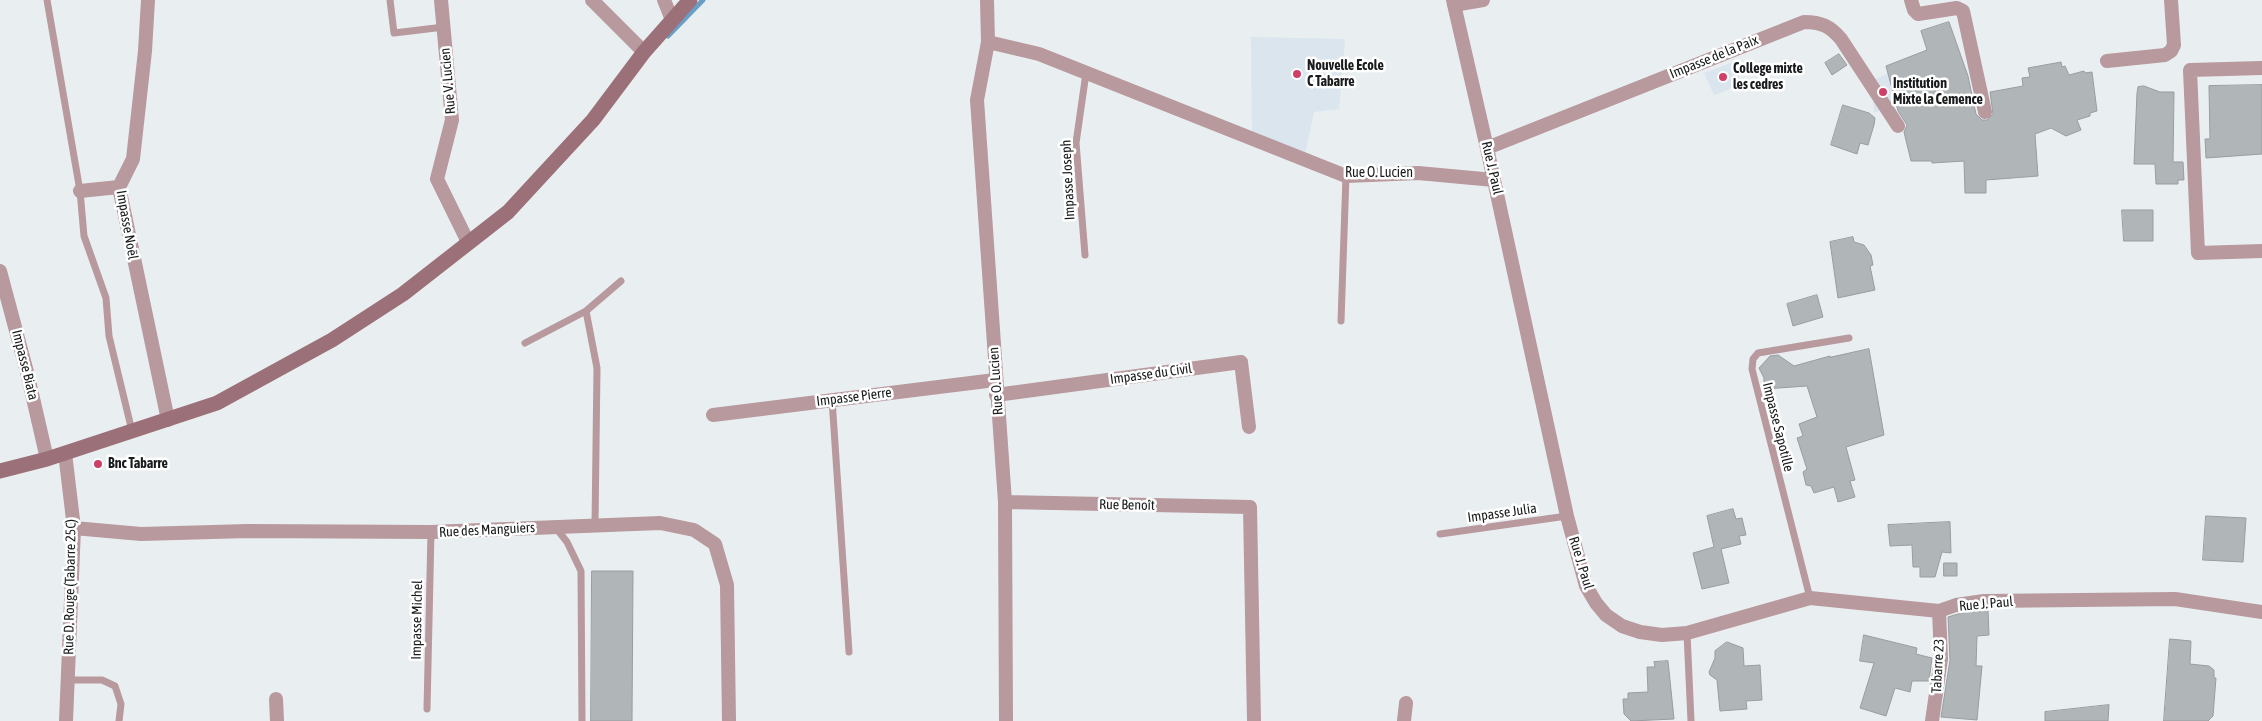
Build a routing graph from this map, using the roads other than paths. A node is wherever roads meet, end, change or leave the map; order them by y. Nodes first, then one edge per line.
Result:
1 (48, 0) edge
2 (148, 0) edge
3 (390, 0) edge
4 (441, 0) edge
5 (592, 0) edge
6 (664, 0) edge
7 (690, 0) edge
8 (987, 0) edge
9 (1484, 0) edge
10 (1911, 0) edge
11 (2171, 0) edge
12 (1453, 2) edge
13 (672, 20) junction
14 (444, 27) junction
15 (988, 42) junction
16 (644, 52) junction
17 (2107, 61) dead end
18 (2262, 68) edge
19 (1086, 73) junction
20 (1985, 112) dead end
21 (1898, 126) dead end
22 (1487, 148) junction
23 (1346, 176) junction
24 (1494, 180) junction
25 (119, 187) junction
26 (80, 191) junction
27 (468, 242) junction
28 (2262, 250) edge
29 (1085, 255) dead end
30 (0, 271) edge
31 (621, 281) dead end
32 (586, 311) junction
33 (1341, 321) dead end
34 (1849, 338) dead end
35 (525, 343) dead end
36 (995, 380) junction
37 (996, 395) junction
38 (832, 399) junction
39 (713, 414) dead end
40 (168, 420) junction
41 (1249, 427) dead end
42 (132, 431) junction
43 (64, 453) junction
44 (47, 459) junction
45 (0, 471) edge
46 (1005, 502) junction
47 (1567, 516) junction
48 (595, 525) junction
49 (555, 527) junction
50 (74, 528) junction
51 (431, 532) junction
52 (1440, 534) dead end
53 (1810, 598) junction
54 (1939, 611) junction
55 (2262, 612) edge
56 (1687, 634) junction
57 (850, 652) dead end
58 (68, 680) junction
59 (276, 700) dead end
60 (1406, 703) dead end
61 (427, 708) dead end
62 (66, 721) edge
63 (119, 721) edge
64 (277, 721) edge
65 (582, 721) edge
66 (729, 721) edge
67 (1006, 721) edge
68 (1254, 721) edge
69 (1404, 721) edge
70 (1691, 721) edge
71 (1932, 721) edge

1 - 26 lane
2 - 25 street, Impasse Noël
3 - 14 lane
4 - 14 street, Rue V. Lucien
5 - 16 street
6 - 13 street
7 - 13 main road
8 - 15 street, Rue O. Lucien
9 - 12 street
10 - 20 street
11 - 17 street
12 - 22 street, Rue J. Paul
13 - 16 main road
14 - 27 street, Rue V. Lucien
15 - 19 street, Rue O. Lucien
15 - 36 street, Rue O. Lucien
16 - 27 main road
18 - 28 street
19 - 23 street, Rue O. Lucien
19 - 29 lane, Impasse Joseph
21 - 22 street, Impasse de la Paix
22 - 24 street, Rue J. Paul
23 - 24 street, Rue O. Lucien
23 - 33 lane
24 - 47 street, Rue J. Paul
25 - 26 street
25 - 40 street, Impasse Noël
26 - 42 lane
27 - 40 main road
30 - 44 street, Impasse Biata
31 - 32 lane
32 - 35 lane
32 - 48 lane
34 - 53 lane, Impasse Sapotille
36 - 37 street, Rue O. Lucien
36 - 38 street, Impasse Pierre
37 - 41 street, Impasse du Civil
37 - 46 street, Rue O. Lucien
38 - 39 street, Impasse Pierre
38 - 57 lane
40 - 42 main road
42 - 43 main road
43 - 44 main road
43 - 50 street, Rue D. Rouge (Tabarre 25C)
44 - 45 main road
46 - 67 street, Rue O. Lucien
46 - 68 street, Rue Benoît
47 - 52 lane, Impasse Julia
47 - 56 street, Rue J. Paul
48 - 49 street, Rue des Manguiers
48 - 66 street, Rue des Manguiers
49 - 51 street, Rue des Manguiers
49 - 65 lane
50 - 51 street, Rue des Manguiers
50 - 58 street, Rue D. Rouge (Tabarre 25C)
51 - 61 lane, Impasse Michel
53 - 54 street, Rue J. Paul
53 - 56 street, Rue J. Paul
54 - 55 street, Rue J. Paul
54 - 71 street, Tabarre 23
56 - 70 lane
58 - 62 street, Rue D. Rouge (Tabarre 25C)
58 - 63 lane
59 - 64 street
60 - 69 street

